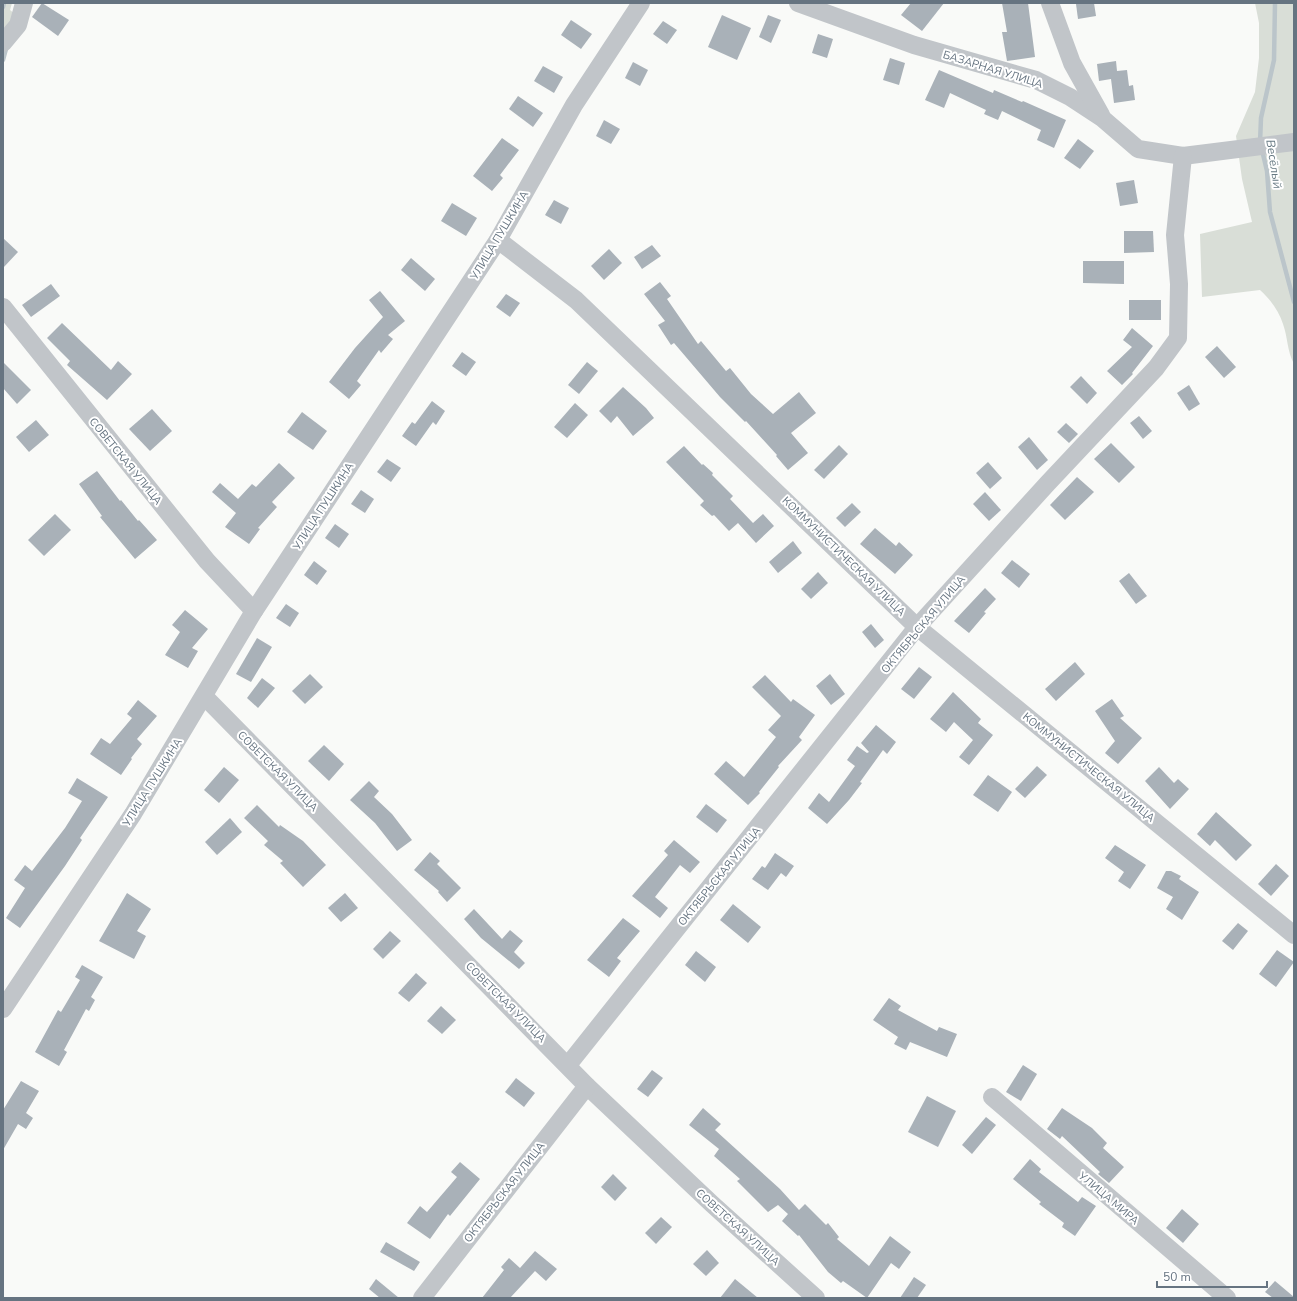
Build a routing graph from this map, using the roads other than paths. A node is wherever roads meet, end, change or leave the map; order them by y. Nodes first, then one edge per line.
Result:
1 (24, 3) edge
2 (798, 3) edge
3 (1050, 3) edge
4 (635, 5) edge
5 (3, 43) edge
6 (1072, 63) junction
7 (1053, 88) junction
8 (1102, 118) junction
9 (1289, 143) edge
10 (1183, 156) junction
11 (498, 240) junction
12 (3, 307) edge
13 (254, 611) junction
14 (917, 627) junction
15 (204, 696) junction
16 (1294, 935) edge
17 (3, 1009) edge
18 (568, 1065) junction
19 (587, 1086) junction
20 (992, 1097) dead end
21 (422, 1298) edge
22 (816, 1298) edge
23 (1227, 1298) edge

1 - 5 street
2 - 7 street, БАЗАРНАЯ УЛИЦА
3 - 6 street
4 - 11 street, УЛИЦА ПУШКИНА
6 - 7 street
6 - 8 street
7 - 8 street, БАЗАРНАЯ УЛИЦА
8 - 10 street, БАЗАРНАЯ УЛИЦА
9 - 10 street, БАЗАРНАЯ УЛИЦА
10 - 14 street, ОКТЯБРЬСКАЯ УЛИЦА
11 - 13 street, УЛИЦА ПУШКИНА
11 - 14 street, КОММУНИСТИЧЕСКАЯ УЛИЦА
12 - 13 street, СОВЕТСКАЯ УЛИЦА
13 - 15 street, УЛИЦА ПУШКИНА
14 - 16 street, КОММУНИСТИЧЕСКАЯ УЛИЦА
14 - 18 street, ОКТЯБРЬСКАЯ УЛИЦА
15 - 17 street, УЛИЦА ПУШКИНА
15 - 18 street, СОВЕТСКАЯ УЛИЦА
18 - 19 street, СОВЕТСКАЯ УЛИЦА
19 - 21 street, ОКТЯБРЬСКАЯ УЛИЦА
19 - 22 street, СОВЕТСКАЯ УЛИЦА
20 - 23 street, УЛИЦА МИРА

